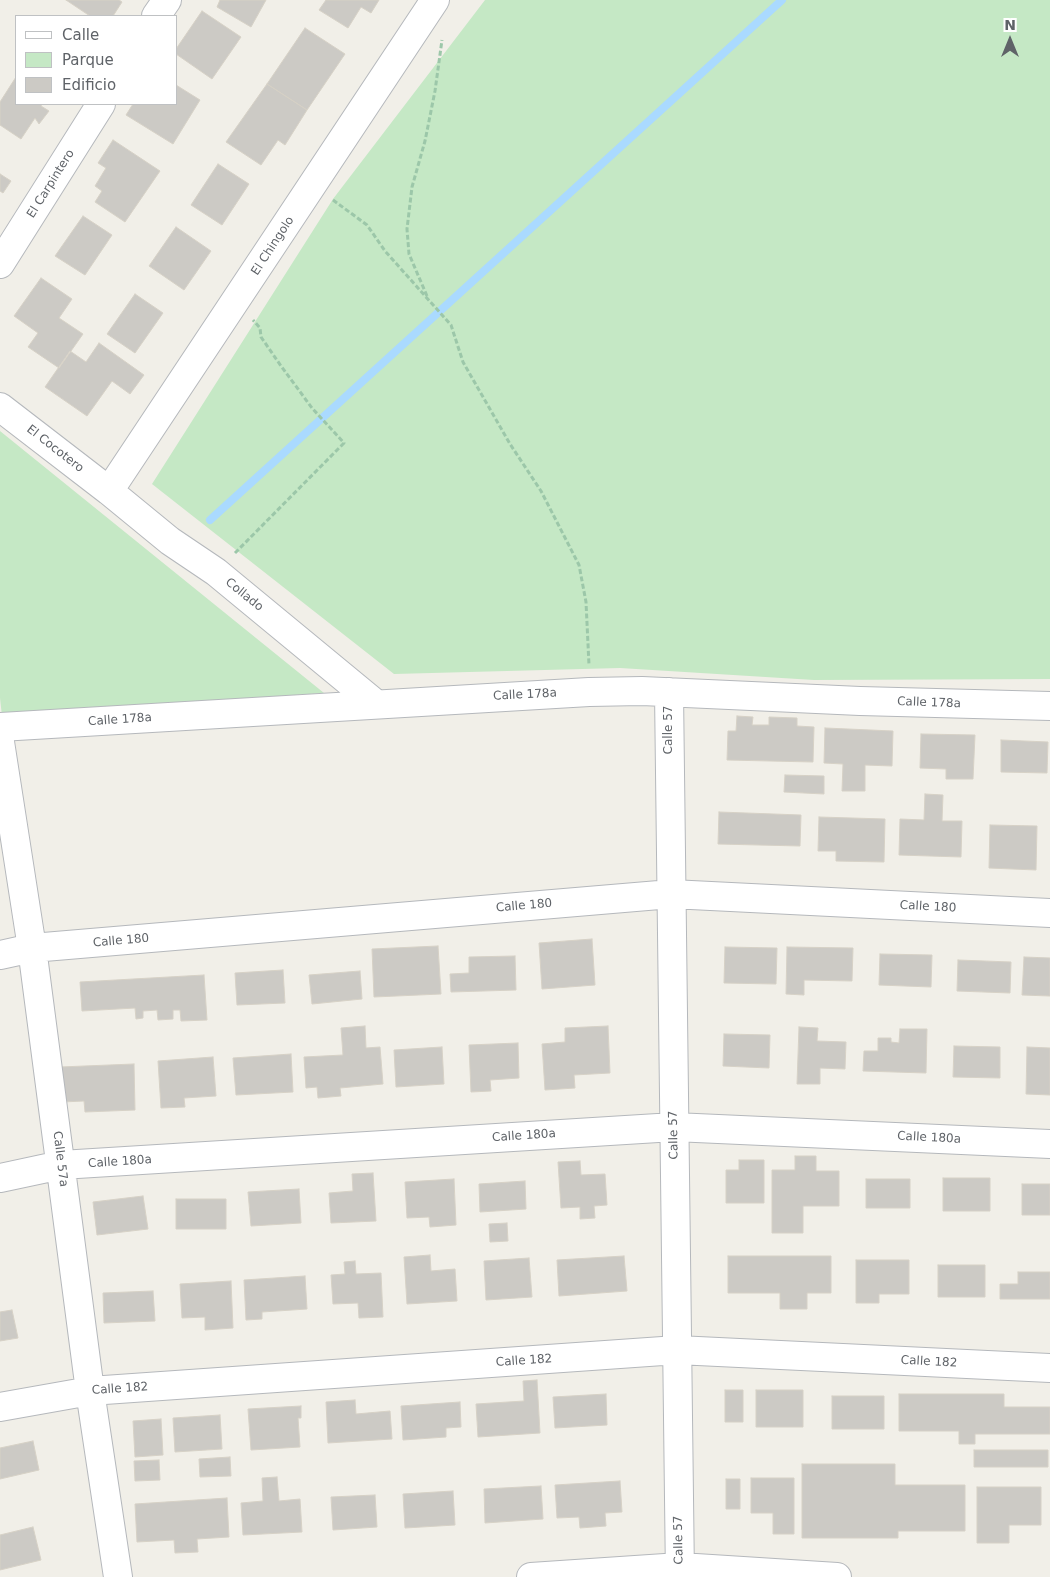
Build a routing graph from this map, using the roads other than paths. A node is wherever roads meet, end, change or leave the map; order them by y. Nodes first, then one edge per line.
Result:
1 (167, 0) edge
2 (435, 0) edge
3 (157, 15) edge
4 (100, 105) edge
5 (0, 264) edge
6 (0, 407) edge
7 (109, 491) junction
8 (669, 692) junction
9 (376, 704) junction
10 (1050, 706) edge
11 (0, 727) edge
12 (0, 742) edge
13 (671, 894) junction
14 (1050, 913) edge
15 (32, 948) junction
16 (0, 955) edge
17 (674, 1127) junction
18 (1050, 1144) edge
19 (61, 1165) junction
20 (0, 1178) edge
21 (677, 1350) junction
22 (1050, 1368) edge
23 (90, 1391) junction
24 (0, 1406) edge
25 (680, 1572) edge
26 (118, 1577) edge
27 (531, 1577) edge
28 (837, 1577) edge

1 - 3 street
2 - 7 street, El Chingolo
4 - 5 street, El Carpintero
6 - 7 street, El Cocotero
7 - 9 street, Collado
8 - 9 street, Calle 178a
8 - 10 street, Calle 178a
8 - 13 street, Calle 57
9 - 11 street, Calle 178a
12 - 15 street, Calle 57a
13 - 14 street, Calle 180
13 - 15 street, Calle 180
13 - 17 street, Calle 57
15 - 16 street, Calle 180
15 - 19 street, Calle 57a
17 - 18 street, Calle 180a
17 - 19 street, Calle 180a
17 - 21 street, Calle 57
19 - 20 street, Calle 180a
19 - 23 street, Calle 57a
21 - 22 street, Calle 182
21 - 23 street, Calle 182
21 - 25 street, Calle 57
23 - 24 street, Calle 182
23 - 26 street, Calle 57a
25 - 27 street
25 - 28 street

